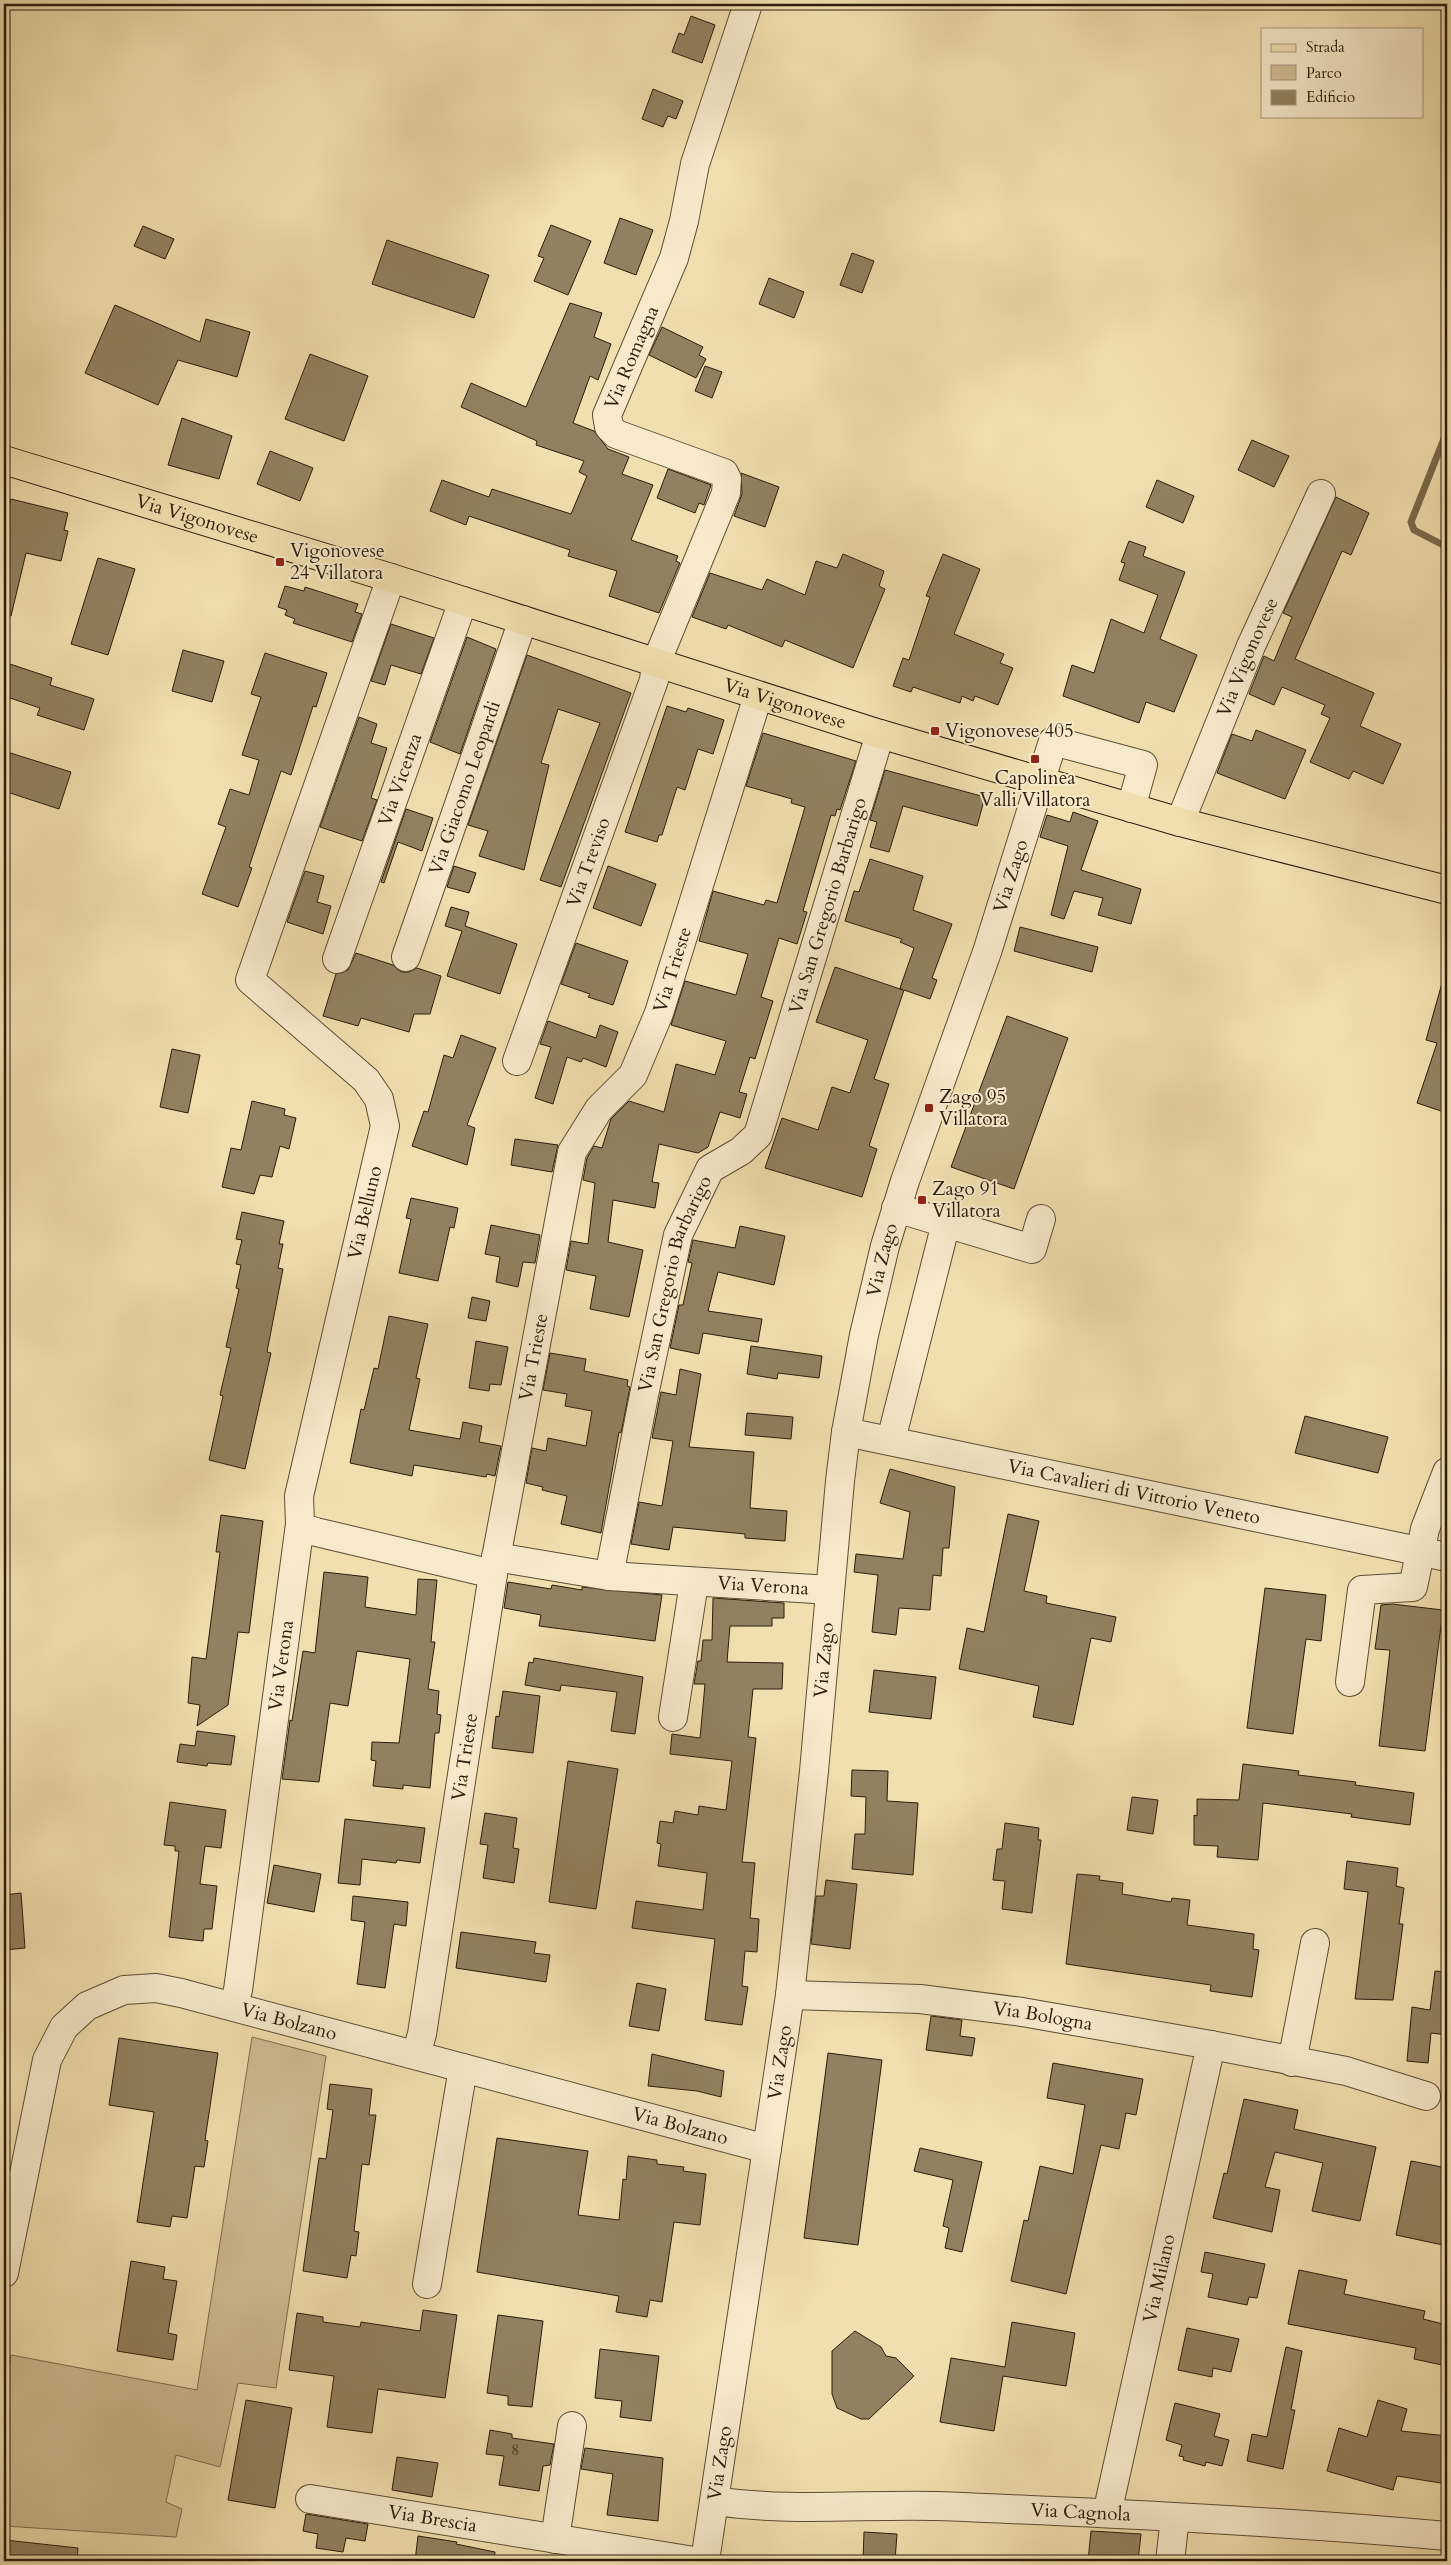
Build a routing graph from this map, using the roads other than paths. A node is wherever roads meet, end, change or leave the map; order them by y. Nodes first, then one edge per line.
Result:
1 (748, 4) edge
2 (4, 460) edge
3 (1321, 494) dead end
4 (392, 578) junction
5 (463, 601) junction
6 (523, 620) junction
7 (656, 663) junction
8 (758, 696) junction
9 (880, 734) junction
10 (1040, 781) junction
11 (1131, 808) junction
12 (1180, 822) junction
13 (1447, 890) edge
14 (406, 958) dead end
15 (337, 959) dead end
16 (517, 1061) dead end
17 (896, 1208) junction
18 (1041, 1219) dead end
19 (946, 1223) junction
20 (846, 1432) junction
21 (891, 1440) junction
22 (1447, 1472) edge
23 (300, 1524) junction
24 (1420, 1551) junction
25 (1447, 1557) edge
26 (494, 1565) junction
27 (609, 1576) junction
28 (694, 1583) junction
29 (830, 1590) junction
30 (1350, 1682) dead end
31 (673, 1717) dead end
32 (1314, 1943) dead end
33 (790, 1995) junction
34 (233, 2006) junction
35 (1211, 2045) junction
36 (416, 2055) junction
37 (1292, 2062) junction
38 (463, 2068) junction
39 (1426, 2096) dead end
40 (767, 2149) junction
41 (4, 2273) edge
42 (427, 2284) dead end
43 (572, 2426) dead end
44 (310, 2499) dead end
45 (715, 2501) junction
46 (1109, 2513) junction
47 (1175, 2518) junction
48 (1447, 2536) edge
49 (555, 2539) junction
50 (694, 2561) edge
51 (705, 2561) edge
52 (1170, 2561) edge

1 - 7 street, Via Romagna
2 - 4 main road, Via Vigonovese
3 - 12 street, Via Vigonovese
4 - 5 main road, Via Vigonovese
4 - 23 street, Via Belluno
5 - 6 main road, Via Vigonovese
5 - 15 street, Via Vicenza
6 - 7 main road, Via Vigonovese
6 - 14 street, Via Giacomo Leopardi
7 - 8 main road, Via Vigonovese
7 - 16 street, Via Treviso
8 - 9 main road, Via Vigonovese
8 - 26 street, Via Trieste
9 - 10 main road, Via Vigonovese
9 - 27 street, Via San Gregorio Barbarigo
10 - 11 main road, Via Vigonovese
10 - 11 street, Via Zago
10 - 17 street, Via Zago
11 - 12 main road, Via Vigonovese
12 - 13 main road, Via Vigonovese
17 - 19 street
17 - 20 street, Via Zago
18 - 19 street
19 - 21 street
20 - 21 street, Via Cavalieri di Vittorio Veneto
20 - 29 street, Via Zago
21 - 24 street, Via Cavalieri di Vittorio Veneto
22 - 24 street
23 - 26 street, Via Verona
23 - 34 street, Via Verona
24 - 25 street, Via Cavalieri di Vittorio Veneto
24 - 30 street
26 - 27 street, Via Verona
26 - 36 street, Via Trieste
27 - 28 street, Via Verona
28 - 29 street, Via Verona
28 - 31 street, Via Verona
29 - 33 street, Via Zago
32 - 37 street
33 - 35 street, Via Bologna
33 - 40 street, Via Zago
34 - 36 street, Via Bolzano
34 - 41 street, Via Bolzano
35 - 37 street, Via Bologna
35 - 46 street, Via Milano
36 - 38 street, Via Bolzano
37 - 39 street, Via Bologna
38 - 40 street, Via Bolzano
38 - 42 street
40 - 45 street, Via Zago
43 - 49 street
44 - 49 street, Via Brescia
45 - 46 street, Via Cagnola
45 - 51 street, Via Zago
46 - 47 street, Via Cagnola
47 - 48 street, Via Cagnola
47 - 52 street
49 - 50 street, Via Brescia

